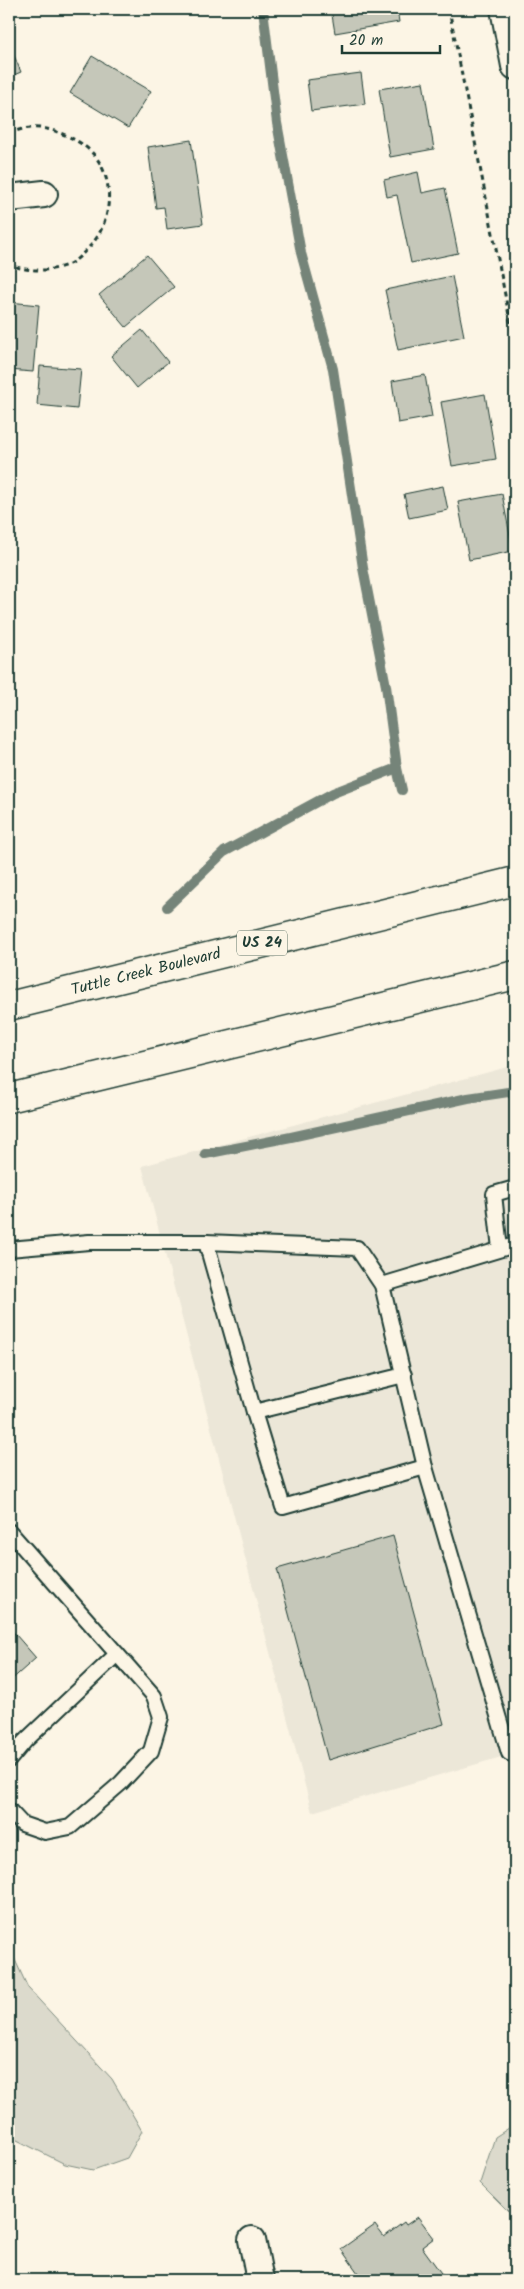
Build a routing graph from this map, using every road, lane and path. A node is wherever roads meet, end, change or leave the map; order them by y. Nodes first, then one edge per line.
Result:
1 (448, 9) edge
2 (504, 9) edge
3 (515, 66) edge
4 (44, 194) dead end
5 (9, 198) edge
6 (515, 346) edge
7 (515, 881) edge
8 (515, 975) edge
9 (9, 1006) edge
10 (9, 1098) edge
11 (515, 1188) edge
12 (206, 1242) junction
13 (515, 1245) edge
14 (9, 1249) edge
15 (500, 1249) junction
16 (382, 1285) junction
17 (404, 1375) junction
18 (254, 1412) junction
19 (425, 1467) junction
20 (9, 1530) edge
21 (117, 1654) junction
22 (515, 1755) edge
23 (9, 1760) edge
24 (9, 1810) edge
25 (252, 2240) dead end
26 (260, 2280) edge

1 - 6 path
2 - 3 street
4 - 5 street
7 - 9 highway, Tuttle Creek Boulevard / US 24
8 - 10 highway
11 - 15 lane
12 - 14 lane
12 - 16 lane
12 - 18 lane
13 - 15 lane
15 - 16 lane
16 - 17 lane
17 - 18 lane
17 - 19 lane
18 - 19 lane
19 - 22 lane
20 - 21 lane
21 - 23 lane
21 - 24 lane
25 - 26 street

